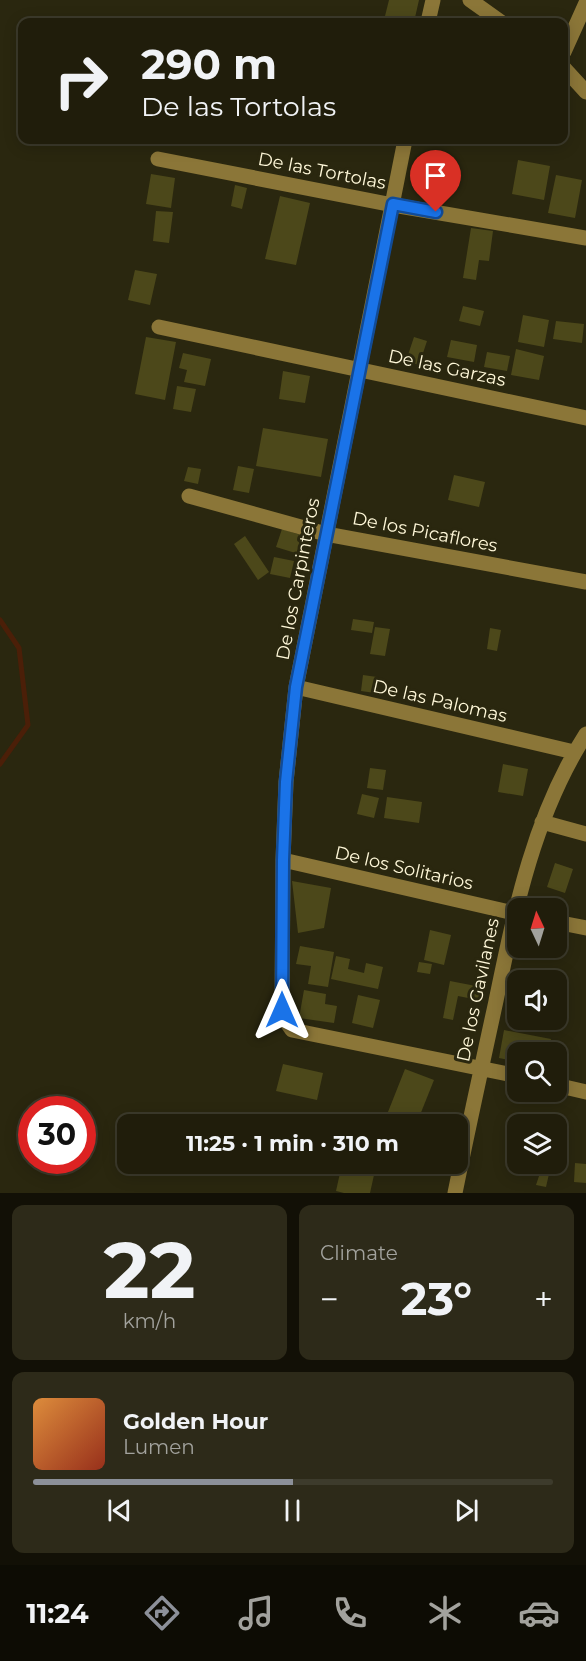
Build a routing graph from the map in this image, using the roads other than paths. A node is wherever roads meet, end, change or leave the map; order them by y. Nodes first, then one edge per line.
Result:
1 (433, 0) edge
2 (470, 0) edge
3 (586, 3) edge
4 (430, 18) edge
5 (495, 18) edge
6 (568, 43) edge
7 (568, 72) edge
8 (586, 92) edge
9 (404, 144) edge
10 (158, 159) dead end
11 (393, 204) junction
12 (586, 238) edge
13 (159, 327) dead end
14 (360, 369) junction
15 (586, 418) edge
16 (189, 496) dead end
17 (326, 534) junction
18 (586, 582) edge
19 (296, 687) junction
20 (586, 734) edge
21 (574, 752) junction
22 (543, 822) junction
23 (586, 834) edge
24 (283, 860) junction
25 (519, 898) edge
26 (507, 911) edge
27 (567, 924) edge
28 (586, 928) edge
29 (507, 954) edge
30 (482, 1068) junction
31 (507, 1074) edge
32 (567, 1088) edge
33 (586, 1092) edge
34 (455, 1193) edge

1 - 4 street
2 - 5 street
3 - 6 street
7 - 8 street
9 - 11 street, De los Carpinteros
10 - 11 street, De las Tortolas
11 - 12 street, De las Tortolas
11 - 14 street, De los Carpinteros
13 - 14 street, De las Garzas
14 - 15 street, De las Garzas
14 - 17 street, De los Carpinteros
16 - 17 street, De los Picaflores
17 - 18 street, De los Picaflores
17 - 19 street, De los Carpinteros
19 - 21 street, De las Palomas
19 - 24 street, De los Carpinteros
20 - 21 street, De los Gavilanes
21 - 22 street, De los Gavilanes
22 - 23 street
22 - 25 street, De los Gavilanes
24 - 26 street, De los Solitarios
24 - 30 street, De los Carpinteros
27 - 28 street
29 - 30 street, De los Gavilanes
30 - 31 street
30 - 34 street, De los Gavilanes
32 - 33 street

